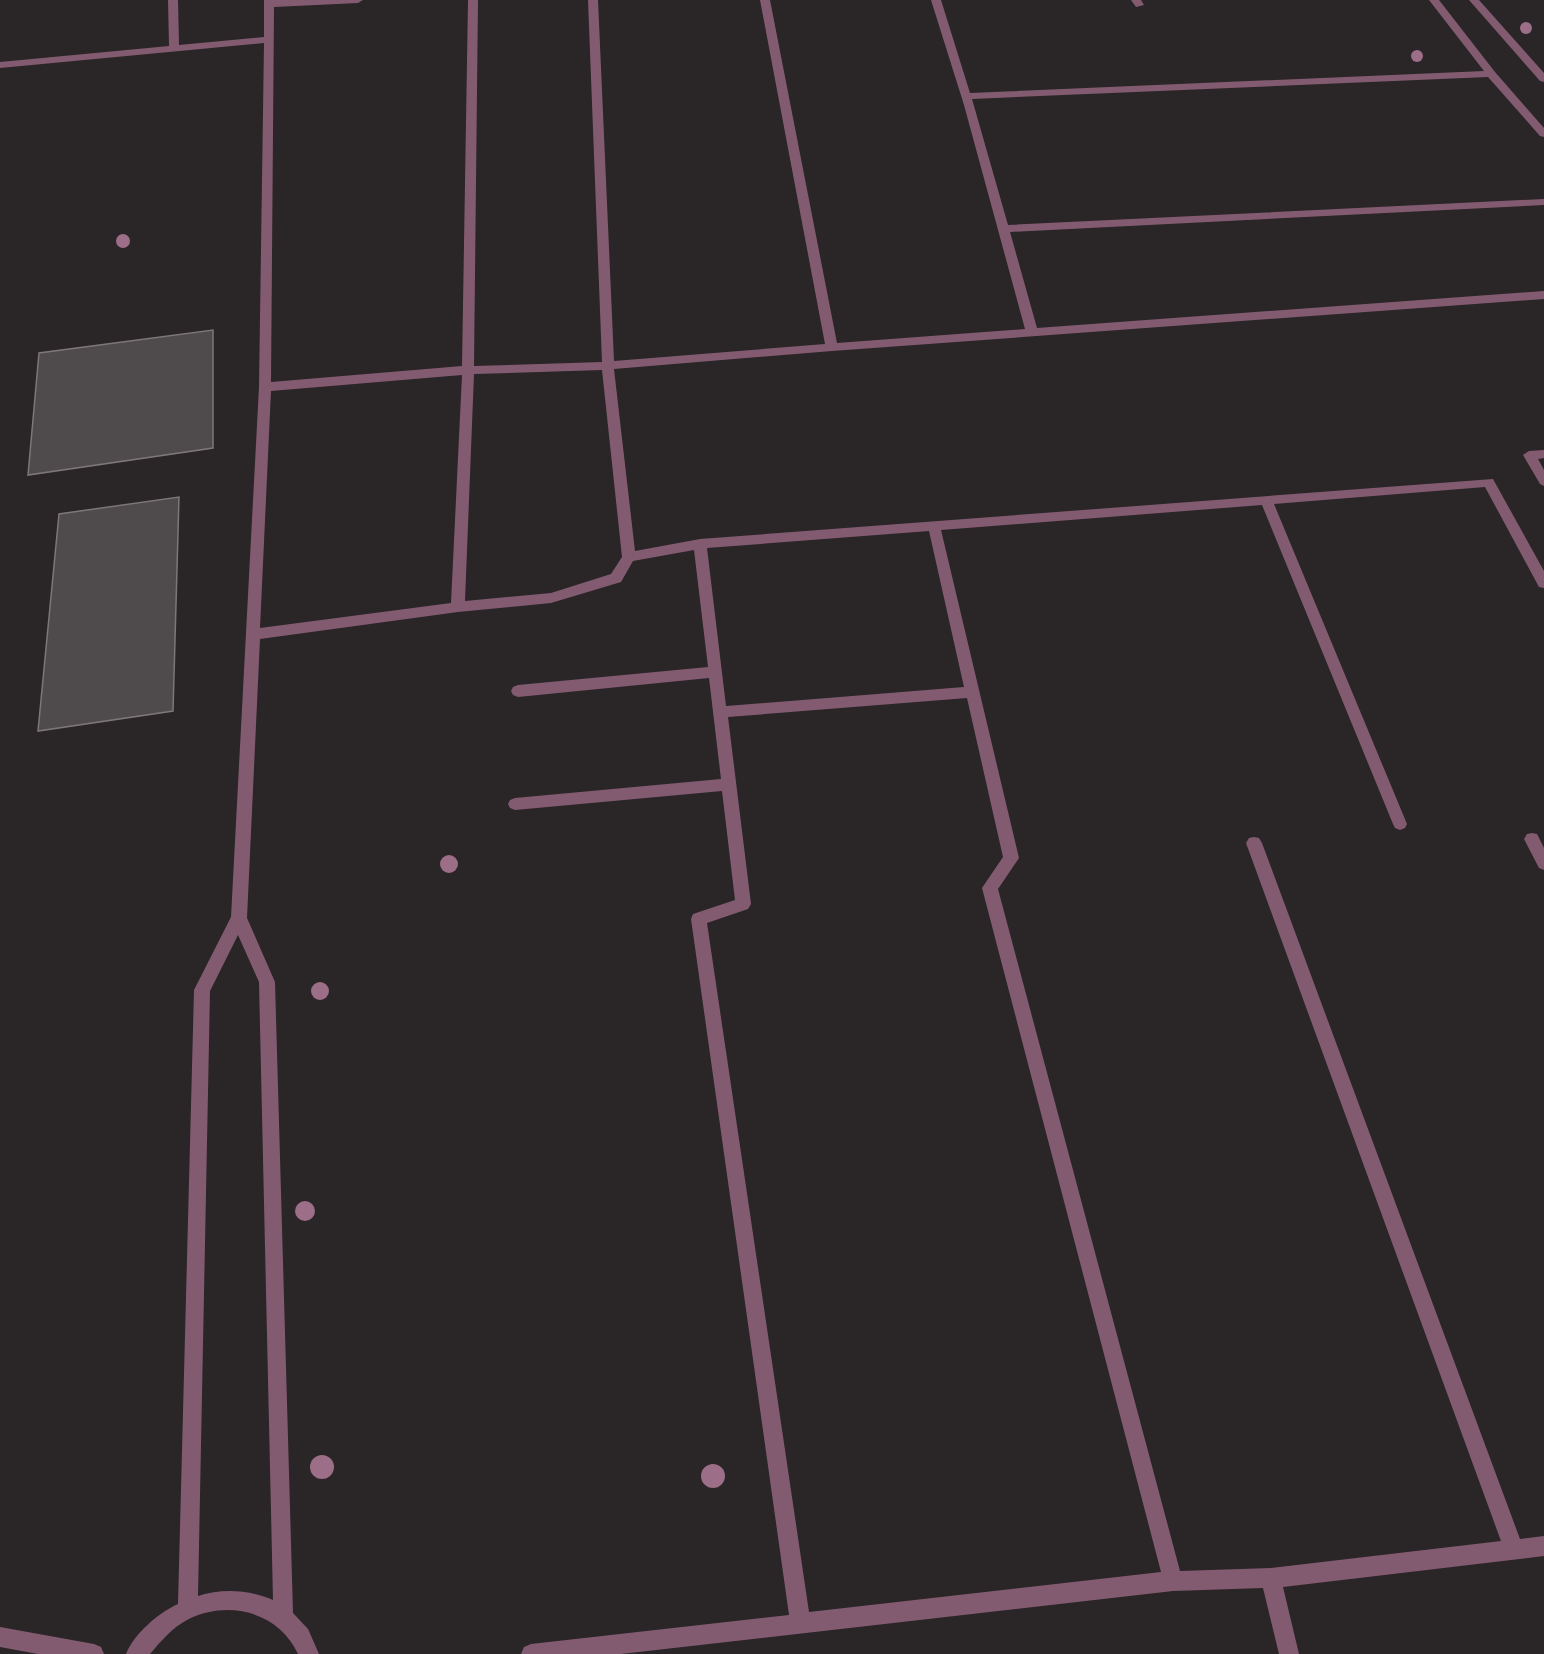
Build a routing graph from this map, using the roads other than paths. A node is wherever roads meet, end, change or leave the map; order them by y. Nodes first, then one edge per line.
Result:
1 (173, 0) edge
2 (358, 0) edge
3 (472, 0) edge
4 (593, 0) edge
5 (765, 0) edge
6 (936, 0) edge
7 (1434, 0) edge
8 (1474, 0) edge
9 (269, 2) edge
10 (267, 40) junction
11 (174, 49) junction
12 (0, 65) edge
13 (1491, 74) junction
14 (1544, 79) edge
15 (966, 96) junction
16 (1544, 134) edge
17 (1544, 202) edge
18 (1002, 229) junction
19 (1544, 295) edge
20 (1032, 332) junction
21 (832, 347) junction
22 (608, 366) junction
23 (468, 370) junction
24 (266, 387) junction
25 (1544, 454) edge
26 (1544, 481) edge
27 (1266, 500) junction
28 (934, 526) junction
29 (700, 544) junction
30 (628, 557) junction
31 (1544, 583) edge
32 (458, 607) junction
33 (255, 634) junction
34 (715, 672) junction
35 (518, 691) dead end
36 (973, 692) junction
37 (720, 712) junction
38 (729, 784) junction
39 (515, 804) dead end
40 (1400, 824) dead end
41 (1532, 839) dead end
42 (1254, 843) dead end
43 (1544, 863) edge
44 (238, 918) junction
45 (1544, 1546) edge
46 (1514, 1550) junction
47 (1271, 1578) junction
48 (1173, 1581) junction
49 (188, 1609) junction
50 (284, 1616) junction
51 (800, 1623) junction
52 (0, 1637) edge
53 (94, 1654) edge
54 (136, 1654) edge
55 (309, 1654) edge
56 (531, 1654) edge
57 (1289, 1654) edge

1 - 11 street
2 - 9 street
3 - 23 street
4 - 22 street
5 - 21 street
6 - 15 street
7 - 13 street
8 - 14 street
9 - 10 street
10 - 11 street
10 - 24 street
11 - 12 street
13 - 15 street
13 - 16 street
15 - 18 street
17 - 18 street
18 - 20 street
19 - 20 street
20 - 21 street
21 - 22 street
22 - 23 street
22 - 30 street
23 - 24 street
23 - 32 street
24 - 33 street
25 - 26 street
27 - 28 street
27 - 31 street
27 - 40 street
28 - 29 street
28 - 36 street
29 - 30 street
29 - 34 street
30 - 32 street
32 - 33 street
33 - 44 street
34 - 35 street
34 - 37 street
36 - 37 street
36 - 48 street
37 - 38 street
38 - 39 street
38 - 51 street
41 - 43 street
42 - 46 street
44 - 49 street
44 - 50 street
45 - 46 street
46 - 47 street
47 - 48 street
47 - 57 street
48 - 51 street
49 - 50 street
49 - 54 street
50 - 55 street
51 - 56 street
52 - 53 street

